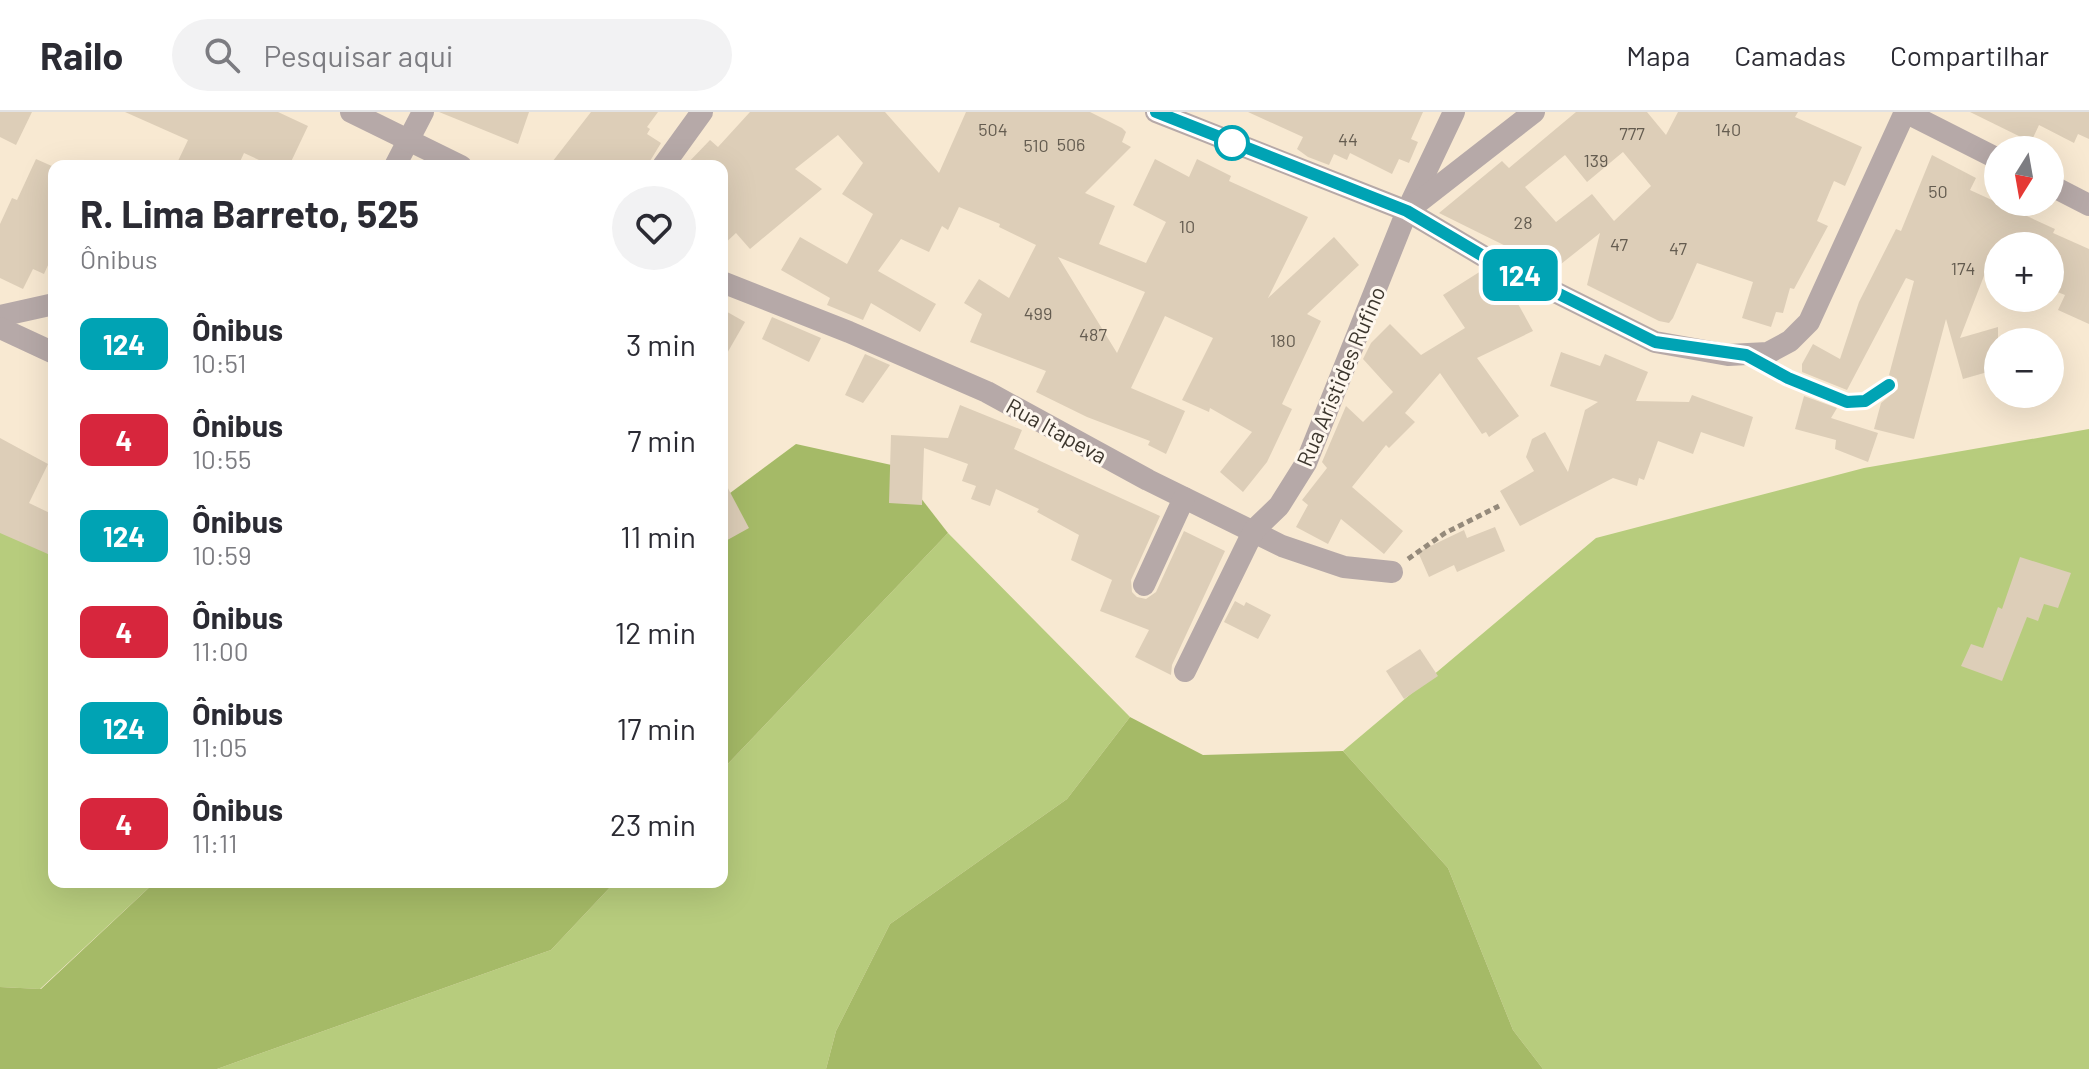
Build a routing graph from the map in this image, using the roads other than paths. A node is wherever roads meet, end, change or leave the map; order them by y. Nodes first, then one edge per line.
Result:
1 (351, 112) edge
2 (423, 112) edge
3 (702, 112) edge
4 (1156, 112) edge
5 (1454, 112) edge
6 (1534, 112) edge
7 (1905, 112) edge
8 (408, 140) junction
9 (1984, 152) edge
10 (398, 160) edge
11 (449, 160) edge
12 (667, 160) edge
13 (2064, 192) edge
14 (2089, 205) edge
15 (1407, 211) junction
16 (728, 284) edge
17 (48, 305) edge
18 (0, 316) edge
19 (0, 328) edge
20 (48, 350) edge
21 (1746, 355) junction
22 (1889, 385) dead end
23 (1184, 498) junction
24 (1254, 530) junction
25 (1392, 572) road end
26 (1144, 585) dead end
27 (1185, 671) dead end

1 - 8 street
2 - 8 street
3 - 12 street
4 - 15 street
5 - 15 street, Rua Aristides Rufino
6 - 15 street
7 - 9 street
7 - 21 street
8 - 10 street
8 - 11 street
13 - 14 street
15 - 21 street
15 - 24 street, Rua Aristides Rufino
16 - 23 street, Rua Itapeva
17 - 18 street
19 - 20 street
21 - 22 lane
23 - 24 street, Rua Itapeva
23 - 26 street
24 - 25 street, Rua Itapeva
24 - 27 street, Rua Aristides Rufino

